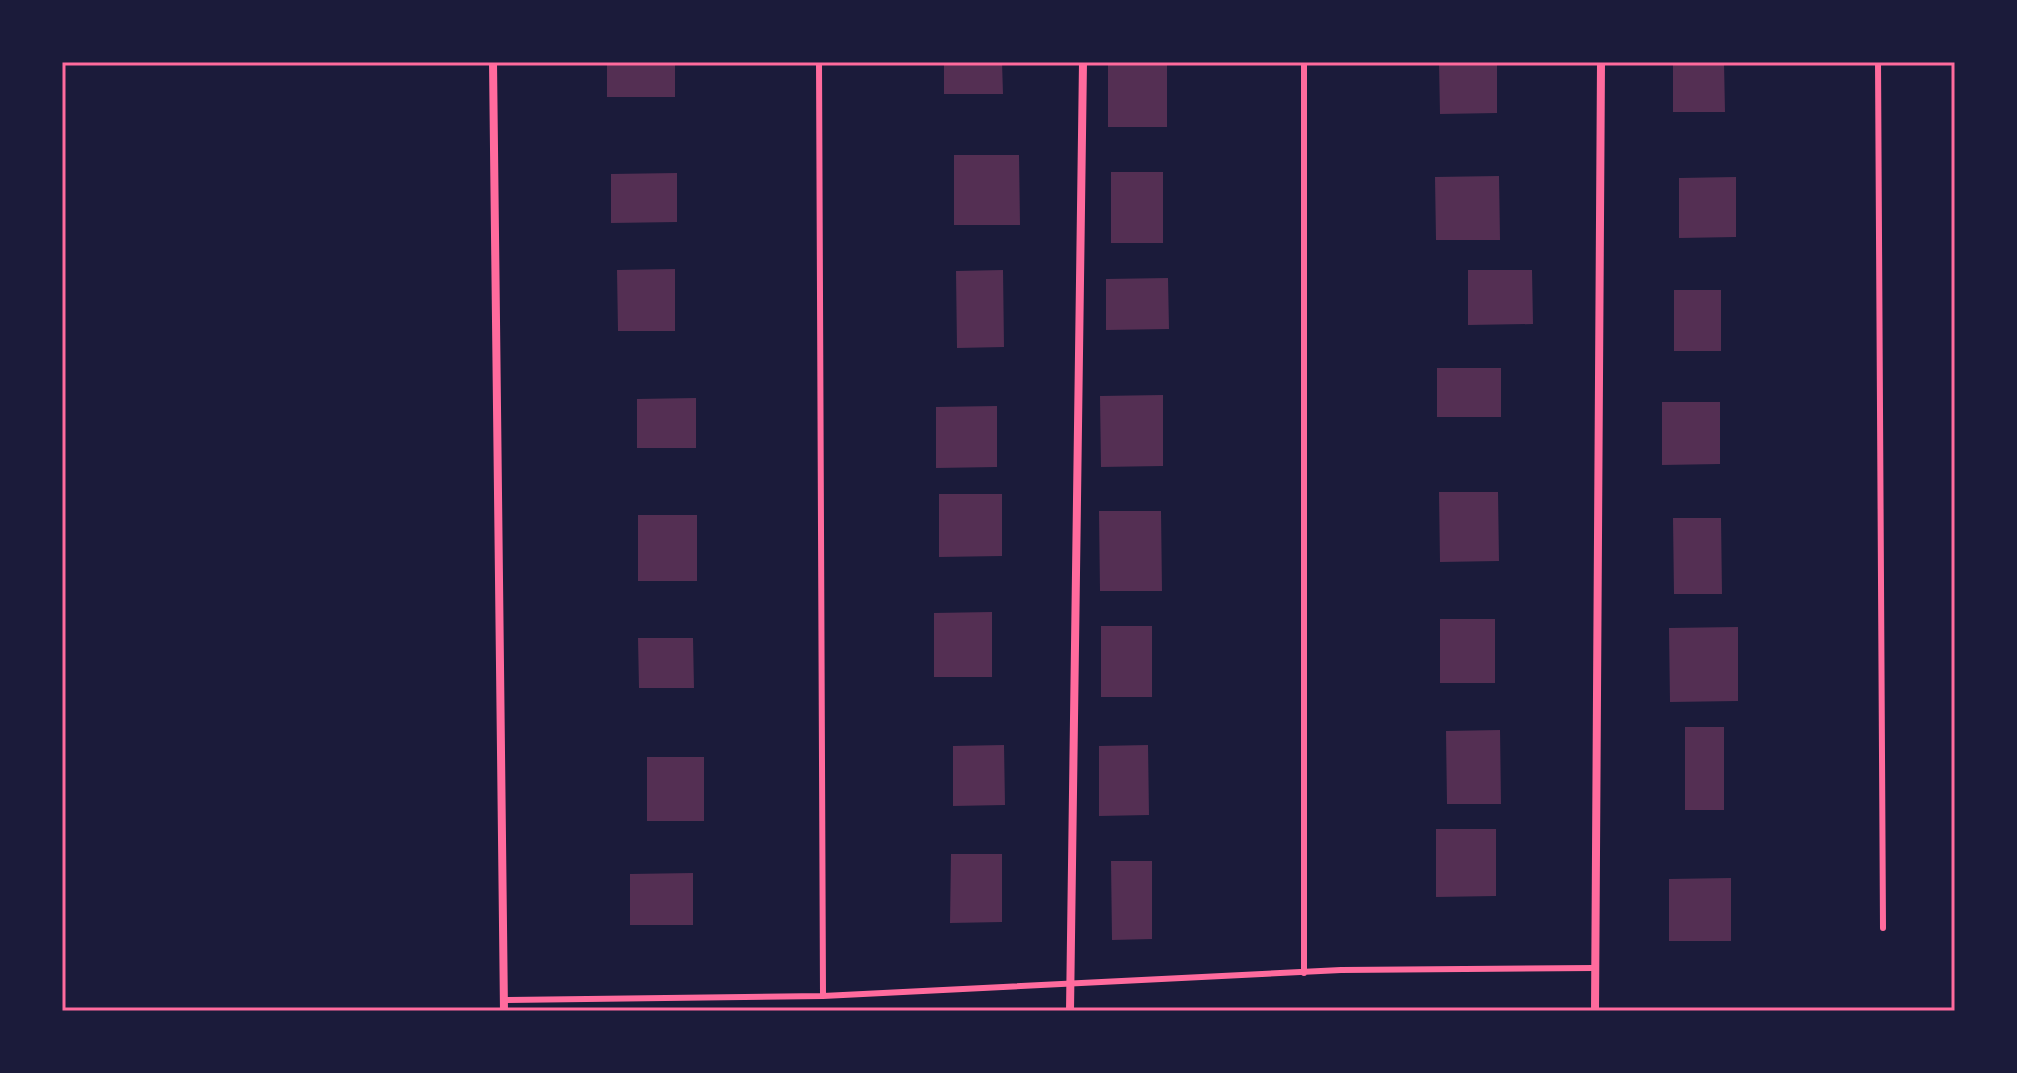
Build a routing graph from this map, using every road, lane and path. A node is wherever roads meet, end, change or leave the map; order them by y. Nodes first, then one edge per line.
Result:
1 (493, 62) edge
2 (819, 62) edge
3 (1083, 62) edge
4 (1304, 62) edge
5 (1601, 62) edge
6 (1878, 62) edge
7 (1883, 928) dead end
8 (1594, 968) junction
9 (1304, 973) junction
10 (1071, 983) junction
11 (823, 996) junction
12 (505, 1000) junction
13 (504, 1011) edge
14 (1070, 1011) edge
15 (1595, 1011) edge

1 - 12 street
2 - 11 lane
3 - 10 street
4 - 9 lane
5 - 8 street
6 - 7 lane
8 - 9 lane
8 - 15 street
9 - 10 lane
10 - 11 lane
10 - 14 street
11 - 12 lane
12 - 13 street

